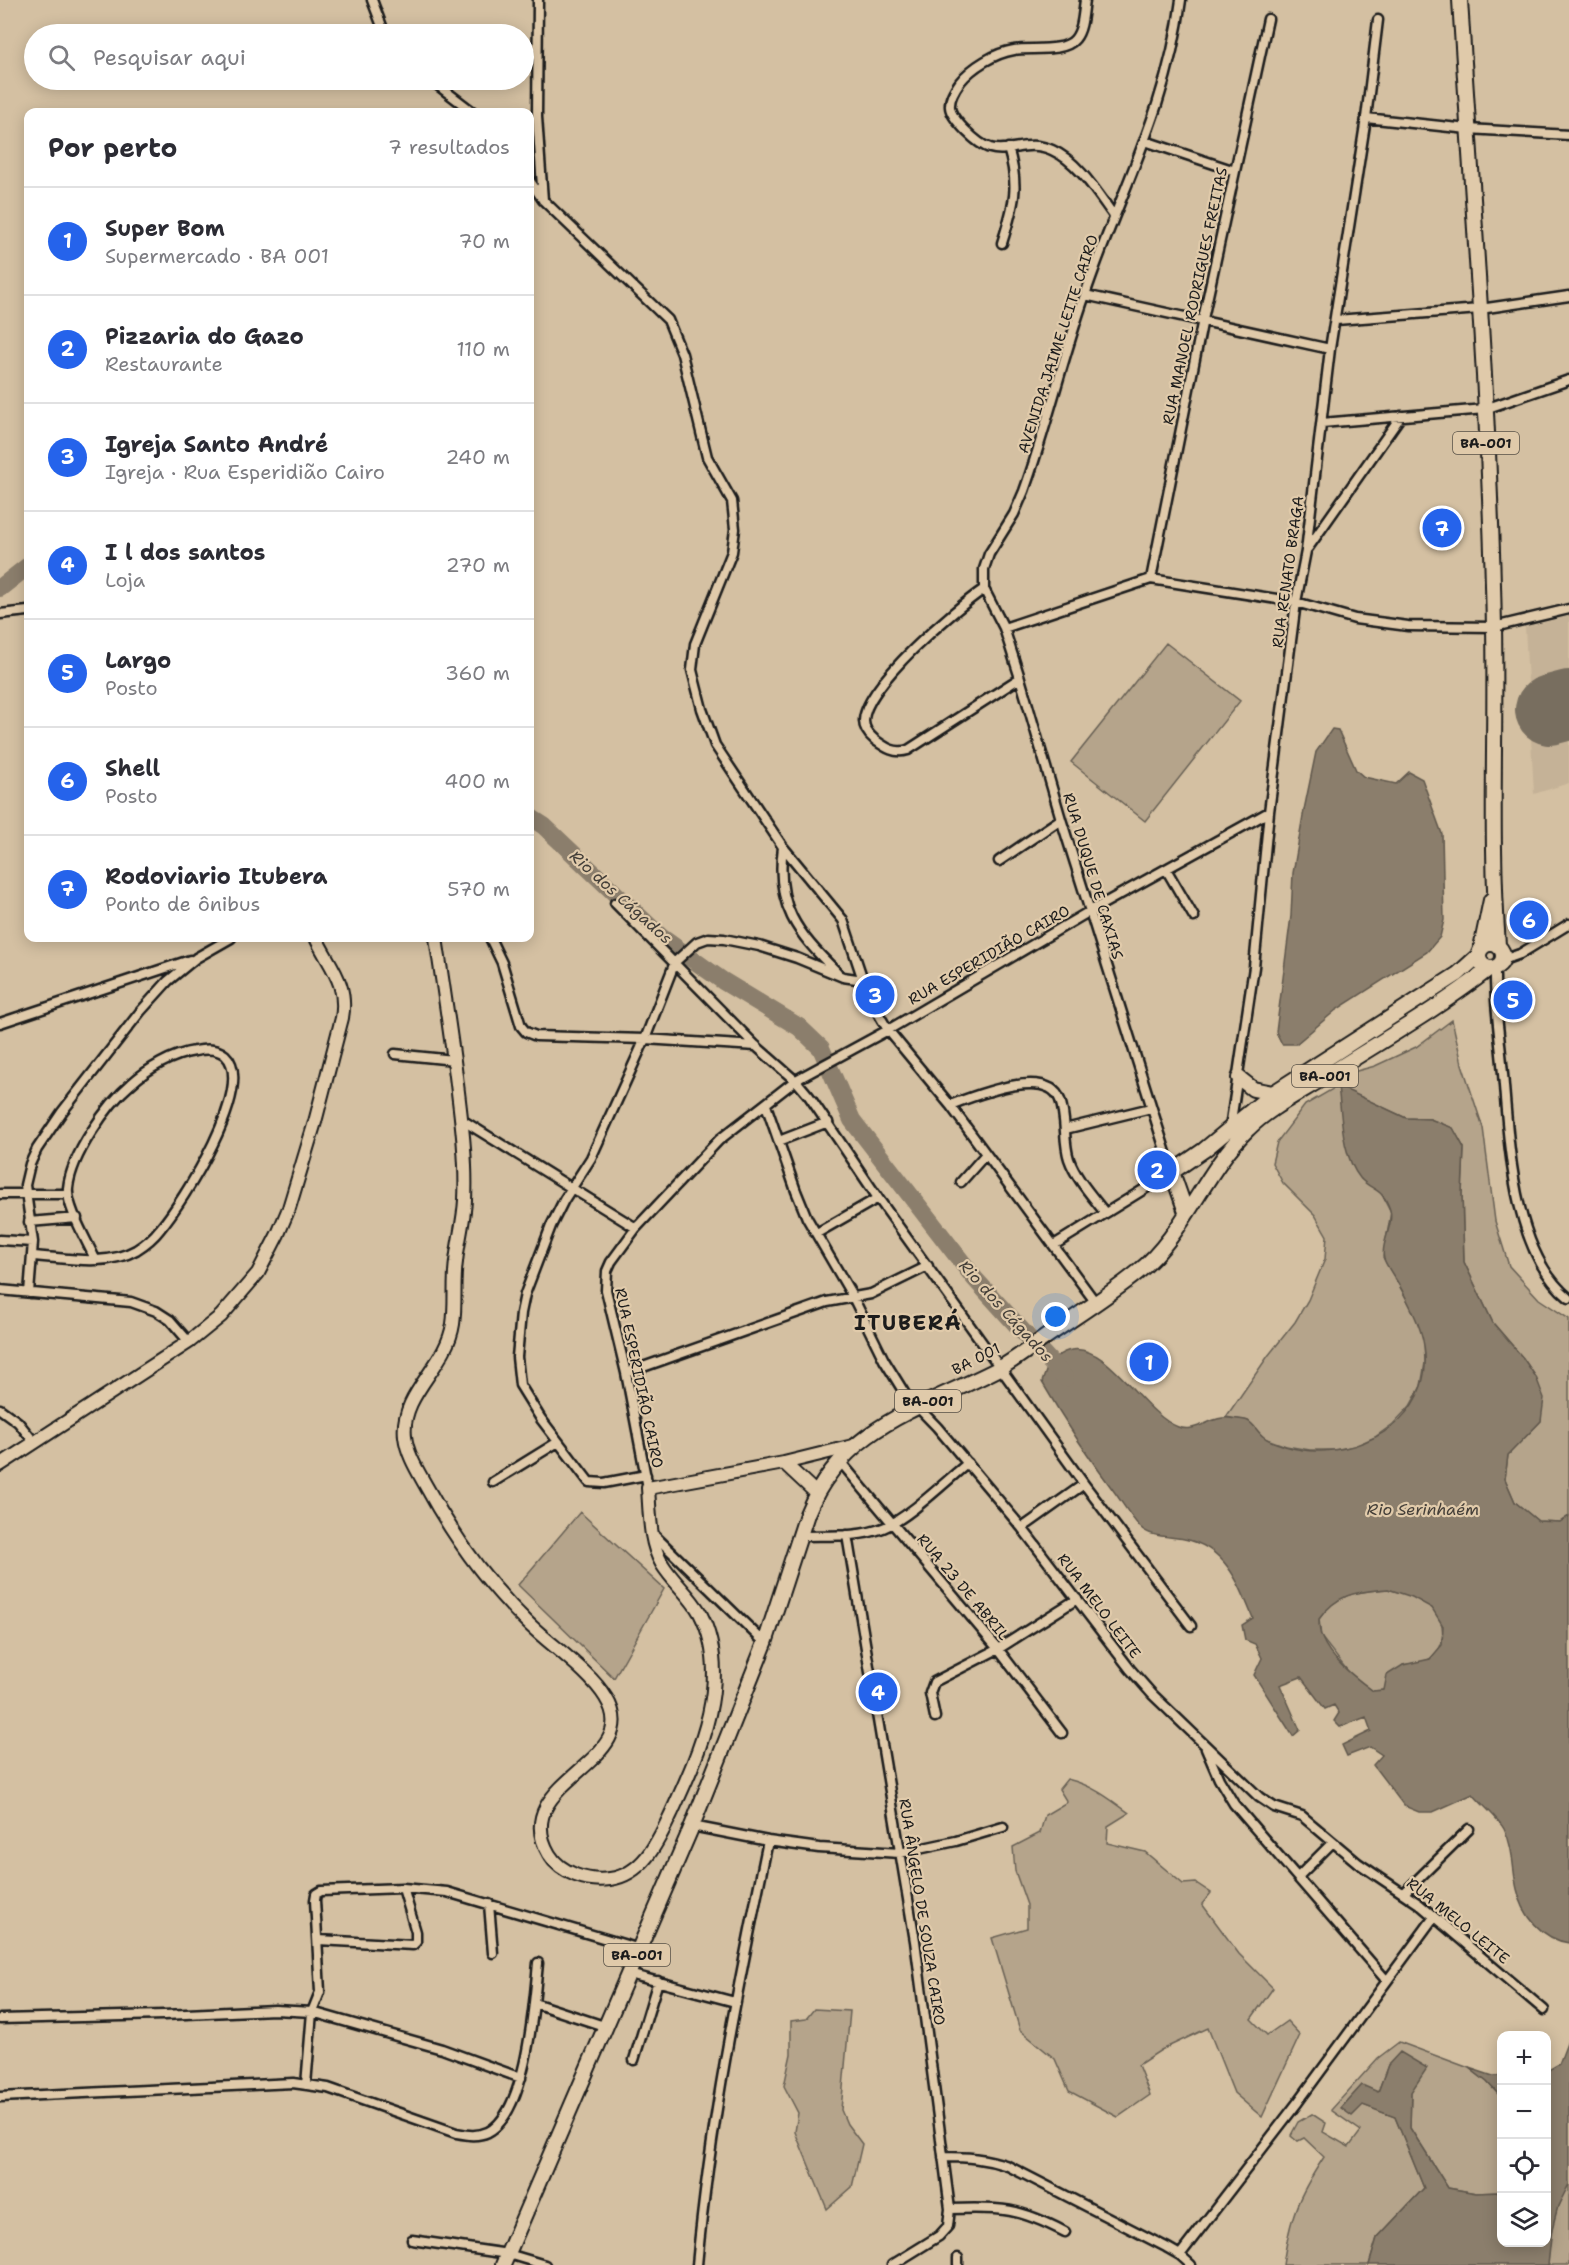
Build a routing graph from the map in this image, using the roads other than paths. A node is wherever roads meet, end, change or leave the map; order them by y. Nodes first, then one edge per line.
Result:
1 (372, 0) edge
2 (538, 0) edge
3 (1085, 0) edge
4 (1181, 0) edge
5 (1460, 0) edge
6 (1268, 19) dead end
7 (1378, 20) dead end
8 (382, 24) edge
9 (444, 90) edge
10 (468, 108) edge
11 (1366, 118) junction
12 (1468, 129) junction
13 (1569, 135) edge
14 (1145, 141) junction
15 (1008, 148) junction
16 (1235, 171) junction
17 (534, 187) edge
18 (543, 200) junction
19 (1114, 216) junction
20 (1002, 243) dead end
21 (1085, 295) junction
22 (1569, 296) edge
23 (1480, 309) junction
24 (1203, 319) junction
25 (1336, 320) junction
26 (1330, 349) junction
27 (1569, 380) edge
28 (1485, 409) junction
29 (1401, 416) junction
30 (1322, 423) junction
31 (1306, 551) junction
32 (1151, 579) junction
33 (984, 589) junction
34 (1296, 602) junction
35 (1569, 609) edge
36 (24, 611) edge
37 (0, 614) edge
38 (1494, 627) junction
39 (1004, 628) junction
40 (1020, 678) junction
41 (1269, 812) junction
42 (1061, 819) junction
43 (783, 847) junction
44 (999, 861) dead end
45 (1166, 869) junction
46 (1494, 886) junction
47 (615, 903) dead end
48 (1090, 911) junction
49 (1194, 917) dead end
50 (1569, 924) edge
51 (224, 942) edge
52 (318, 942) edge
53 (437, 942) edge
54 (492, 942) edge
55 (1498, 945) junction
56 (1480, 951) junction
57 (196, 958) junction
58 (677, 961) junction
59 (1496, 966) junction
60 (843, 977) junction
61 (863, 980) junction
62 (0, 1023) edge
63 (888, 1030) junction
64 (645, 1039) junction
65 (756, 1046) junction
66 (394, 1054) dead end
67 (453, 1060) junction
68 (1239, 1078) junction
69 (796, 1080) junction
70 (1273, 1093) junction
71 (766, 1104) junction
72 (950, 1105) junction
73 (1151, 1108) junction
74 (462, 1120) junction
75 (828, 1122) junction
76 (1230, 1128) junction
77 (1065, 1129) junction
78 (778, 1141) junction
79 (985, 1155) junction
80 (1172, 1172) junction
81 (961, 1182) dead end
82 (571, 1190) junction
83 (0, 1194) edge
84 (68, 1194) junction
85 (25, 1195) junction
86 (878, 1198) junction
87 (1186, 1212) junction
88 (1105, 1213) junction
89 (77, 1218) junction
90 (29, 1222) junction
91 (636, 1228) junction
92 (817, 1233) junction
93 (0, 1240) edge
94 (33, 1242) junction
95 (1054, 1245) junction
96 (33, 1256) junction
97 (95, 1259) junction
98 (928, 1266) junction
99 (0, 1290) edge
100 (29, 1293) junction
101 (853, 1297) junction
102 (1569, 1298) edge
103 (1096, 1303) junction
104 (189, 1342) junction
105 (1004, 1365) junction
106 (626, 1372) junction
107 (915, 1407) junction
108 (0, 1410) edge
109 (34, 1442) junction
110 (558, 1443) junction
111 (853, 1446) junction
112 (839, 1460) junction
113 (784, 1463) junction
114 (968, 1463) junction
115 (0, 1465) edge
116 (646, 1475) junction
117 (493, 1482) dead end
118 (1084, 1484) junction
119 (648, 1488) junction
120 (816, 1493) junction
121 (893, 1524) junction
122 (1022, 1528) junction
123 (651, 1532) junction
124 (847, 1535) junction
125 (800, 1536) junction
126 (1077, 1599) junction
127 (1191, 1626) dead end
128 (765, 1643) junction
129 (998, 1650) junction
130 (935, 1717) dead end
131 (1062, 1733) dead end
132 (1205, 1746) junction
133 (692, 1826) junction
134 (1003, 1827) dead end
135 (1469, 1829) dead end
136 (768, 1841) junction
137 (1332, 1843) junction
138 (900, 1853) junction
139 (1298, 1877) junction
140 (403, 1888) junction
141 (1404, 1893) junction
142 (489, 1904) junction
143 (1434, 1917) junction
144 (318, 1940) junction
145 (640, 1949) junction
146 (493, 1953) dead end
147 (538, 1963) dead end
148 (629, 1974) junction
149 (658, 1981) junction
150 (1387, 1982) junction
151 (735, 2002) junction
152 (534, 2003) junction
153 (1544, 2010) dead end
154 (312, 2012) junction
155 (0, 2019) edge
156 (607, 2027) junction
157 (634, 2060) dead end
158 (521, 2078) junction
159 (306, 2085) junction
160 (0, 2097) edge
161 (943, 2157) junction
162 (950, 2209) junction
163 (1065, 2232) dead end
164 (411, 2240) dead end
165 (1180, 2255) junction
166 (505, 2260) edge
167 (545, 2265) edge
168 (697, 2265) edge
169 (892, 2265) edge
170 (1191, 2265) edge

1 - 8 street
2 - 18 street
3 - 15 street
4 - 14 street, AVENIDA JAIME LEITE CAIRO
5 - 12 main road, BA-001
6 - 16 street, RUA MANOEL RODRIGUES FREITAS
7 - 11 street, RUA RENATO BRAGA
9 - 10 street
11 - 12 street
11 - 25 street, RUA RENATO BRAGA
12 - 13 street
12 - 23 main road, BA-001
14 - 16 street
14 - 19 street, AVENIDA JAIME LEITE CAIRO
15 - 19 street
15 - 20 street
16 - 24 street, RUA MANOEL RODRIGUES FREITAS
17 - 18 street
18 - 43 street
19 - 21 street, AVENIDA JAIME LEITE CAIRO
21 - 24 street
21 - 33 street, AVENIDA JAIME LEITE CAIRO
22 - 23 street
23 - 25 street
23 - 28 main road, BA-001
24 - 26 street
24 - 32 street, RUA MANOEL RODRIGUES FREITAS
25 - 26 street, RUA RENATO BRAGA
26 - 30 street, RUA RENATO BRAGA
27 - 28 street
28 - 29 street
28 - 38 main road, BA-001
29 - 30 street
29 - 31 street
30 - 31 street, RUA RENATO BRAGA
31 - 34 street, RUA RENATO BRAGA
32 - 34 street
32 - 39 street
33 - 39 street, RUA DUQUE DE CAXIAS
33 - 40 street
34 - 38 street
34 - 41 street, RUA RENATO BRAGA
35 - 38 street
36 - 37 street
38 - 46 main road, BA-001
39 - 40 street, RUA DUQUE DE CAXIAS
40 - 42 street, RUA DUQUE DE CAXIAS
41 - 45 street, RUA ESPERIDIÃO CAIRO
41 - 68 street, RUA RENATO BRAGA
42 - 44 street
42 - 48 street, RUA DUQUE DE CAXIAS
43 - 60 street
43 - 61 street
45 - 48 street, RUA ESPERIDIÃO CAIRO
45 - 49 street
46 - 55 main road, BA-001
46 - 56 main road, BA-001
47 - 58 street
48 - 63 street, RUA ESPERIDIÃO CAIRO
48 - 73 street, RUA DUQUE DE CAXIAS
50 - 59 street
51 - 57 street
52 - 104 main road
53 - 67 main road
54 - 64 street
55 - 56 main road
55 - 59 main road, BA-001
56 - 59 main road
56 - 70 main road, BA-001
57 - 62 street
57 - 85 street
58 - 60 street
58 - 64 street
58 - 65 street
59 - 87 main road, BA-001
59 - 102 street
60 - 61 street
61 - 63 street
63 - 69 street, RUA ESPERIDIÃO CAIRO
63 - 72 street
64 - 65 street
64 - 82 street
65 - 69 street
66 - 67 street
67 - 74 main road
68 - 70 main road
68 - 76 street, RUA RENATO BRAGA
69 - 71 street, RUA ESPERIDIÃO CAIRO
69 - 75 street
70 - 76 main road, BA-001
71 - 78 street, RUA MELO LEITE
71 - 91 street, RUA ESPERIDIÃO CAIRO
72 - 77 street
72 - 79 street
73 - 77 street
73 - 80 street, RUA DUQUE DE CAXIAS
74 - 82 street
74 - 123 main road
75 - 78 street
75 - 86 street
76 - 80 main road, BA-001
77 - 88 street
78 - 92 street, RUA MELO LEITE
79 - 81 street
79 - 95 street
80 - 87 main road
80 - 88 street
82 - 91 street
82 - 110 street
83 - 85 street
84 - 85 street
84 - 89 street
84 - 97 street
85 - 90 street
86 - 92 street
86 - 98 street
87 - 103 main road, BA-001
88 - 95 street
89 - 90 street
89 - 97 street
90 - 94 street
91 - 106 street, RUA ESPERIDIÃO CAIRO
92 - 101 street, RUA MELO LEITE
93 - 94 street
94 - 96 street
95 - 103 street
96 - 97 street
96 - 100 street
98 - 101 street
98 - 105 street
99 - 100 street
100 - 104 street
101 - 106 street
101 - 107 street, RUA MELO LEITE
103 - 105 main road, BA 001 / BA-001
104 - 109 main road
105 - 107 main road, BA 001 / BA-001
105 - 118 street
106 - 116 street, RUA ESPERIDIÃO CAIRO
107 - 111 main road, BA 001 / BA-001
107 - 114 street, RUA MELO LEITE
108 - 109 street
109 - 115 main road
110 - 116 street
110 - 117 street
111 - 112 main road, BA-001
111 - 113 main road
112 - 120 main road, BA-001
112 - 121 street, RUA 23 DE ABRIL
113 - 119 main road
113 - 120 main road
114 - 121 street
114 - 122 street, RUA MELO LEITE
116 - 119 street, RUA ESPERIDIÃO CAIRO
118 - 122 street
118 - 127 street
119 - 123 main road
120 - 125 main road, BA-001
121 - 124 street
121 - 129 street, RUA 23 DE ABRIL
122 - 126 street, RUA MELO LEITE
123 - 128 street
124 - 125 street
124 - 138 street, RUA ÂNGELO DE SOUZA CAIRO
125 - 128 main road, BA-001
126 - 129 street
126 - 132 street, RUA MELO LEITE
128 - 133 main road, BA-001
129 - 130 street
129 - 131 street, RUA 23 DE ABRIL
132 - 137 street, RUA MELO LEITE
132 - 139 street
133 - 136 street
133 - 145 main road, BA-001
134 - 138 street
135 - 141 street
136 - 138 street
136 - 151 street
137 - 139 street
137 - 141 street, RUA MELO LEITE
138 - 161 street, RUA ÂNGELO DE SOUZA CAIRO
139 - 150 street
140 - 142 street
140 - 144 street
140 - 144 street
141 - 143 street, RUA MELO LEITE
142 - 145 street
142 - 146 street
143 - 150 street
143 - 153 street, RUA MELO LEITE
144 - 154 street
145 - 148 main road, BA-001
147 - 152 street
148 - 149 street
148 - 156 main road, BA-001
149 - 151 street
149 - 157 street
150 - 165 street
151 - 168 street
152 - 156 street
152 - 158 street
154 - 155 street
154 - 158 street
154 - 159 street
156 - 166 main road, BA-001
158 - 159 street
159 - 160 street
161 - 162 street, RUA ÂNGELO DE SOUZA CAIRO
161 - 165 street
162 - 163 street
162 - 169 street, RUA ÂNGELO DE SOUZA CAIRO
164 - 166 street
165 - 170 street
166 - 167 street

